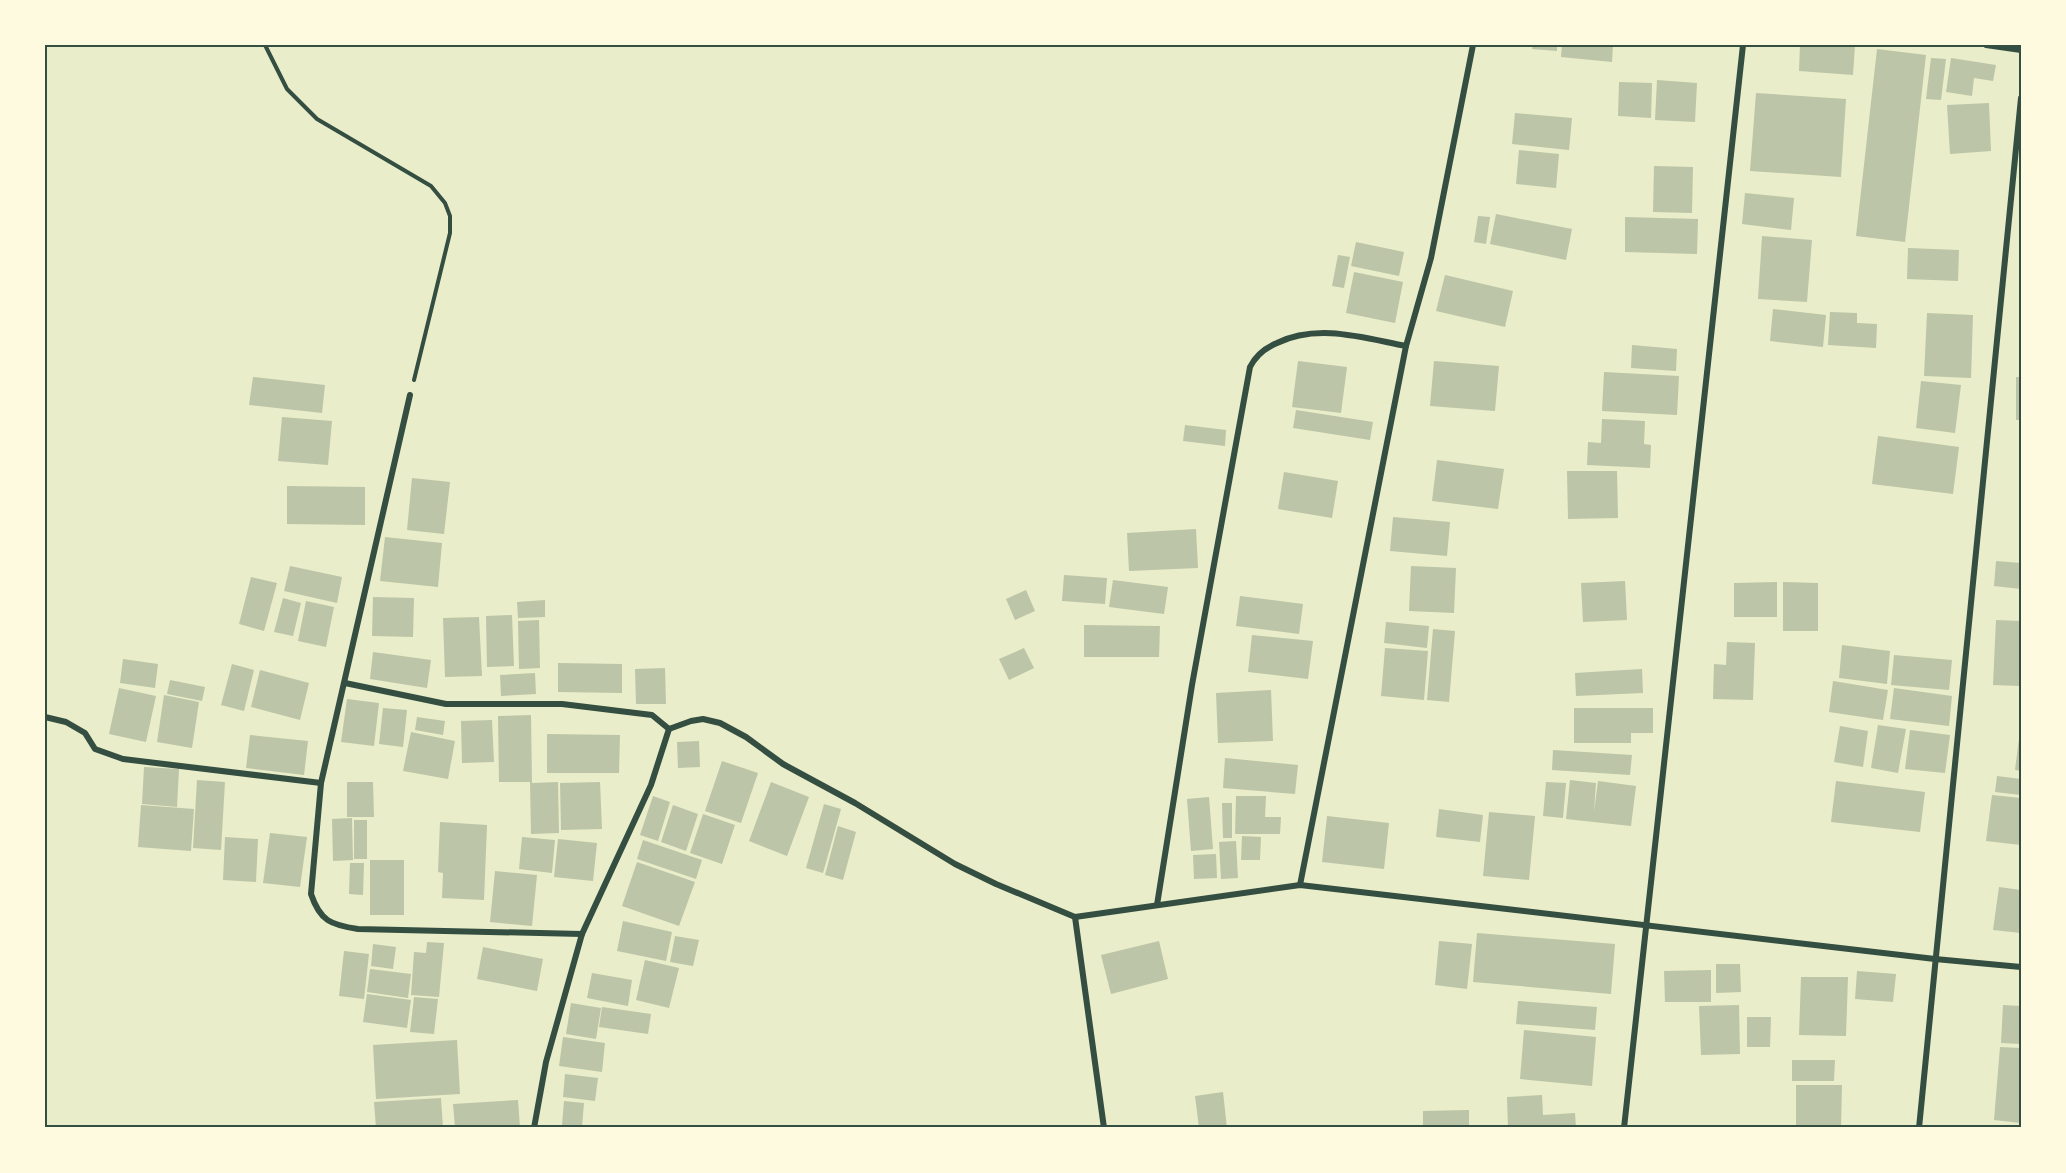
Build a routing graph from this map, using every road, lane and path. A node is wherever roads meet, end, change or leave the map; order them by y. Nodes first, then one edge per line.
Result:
1 (265, 45) edge
2 (1473, 45) edge
3 (1743, 45) edge
4 (1986, 45) edge
5 (2021, 50) edge
6 (2021, 98) edge
7 (1406, 346) junction
8 (410, 395) joint
9 (345, 682) junction
10 (45, 717) edge
11 (669, 729) junction
12 (321, 783) junction
13 (1300, 885) junction
14 (1156, 905) junction
15 (1075, 917) junction
16 (1647, 927) junction
17 (582, 934) junction
18 (1935, 959) junction
19 (2021, 967) edge
20 (534, 1128) edge
21 (1104, 1128) edge
22 (1624, 1128) edge
23 (1919, 1128) edge

1 - 8 path
2 - 7 street
3 - 16 street
4 - 5 street
6 - 18 street
7 - 13 street
7 - 14 street
8 - 9 street
9 - 11 street
9 - 12 street
10 - 12 street
11 - 15 street
11 - 17 street
12 - 17 street
13 - 14 street
13 - 16 street
14 - 15 street
15 - 21 street
16 - 18 street
16 - 22 street
17 - 20 street
18 - 19 street
18 - 23 street

